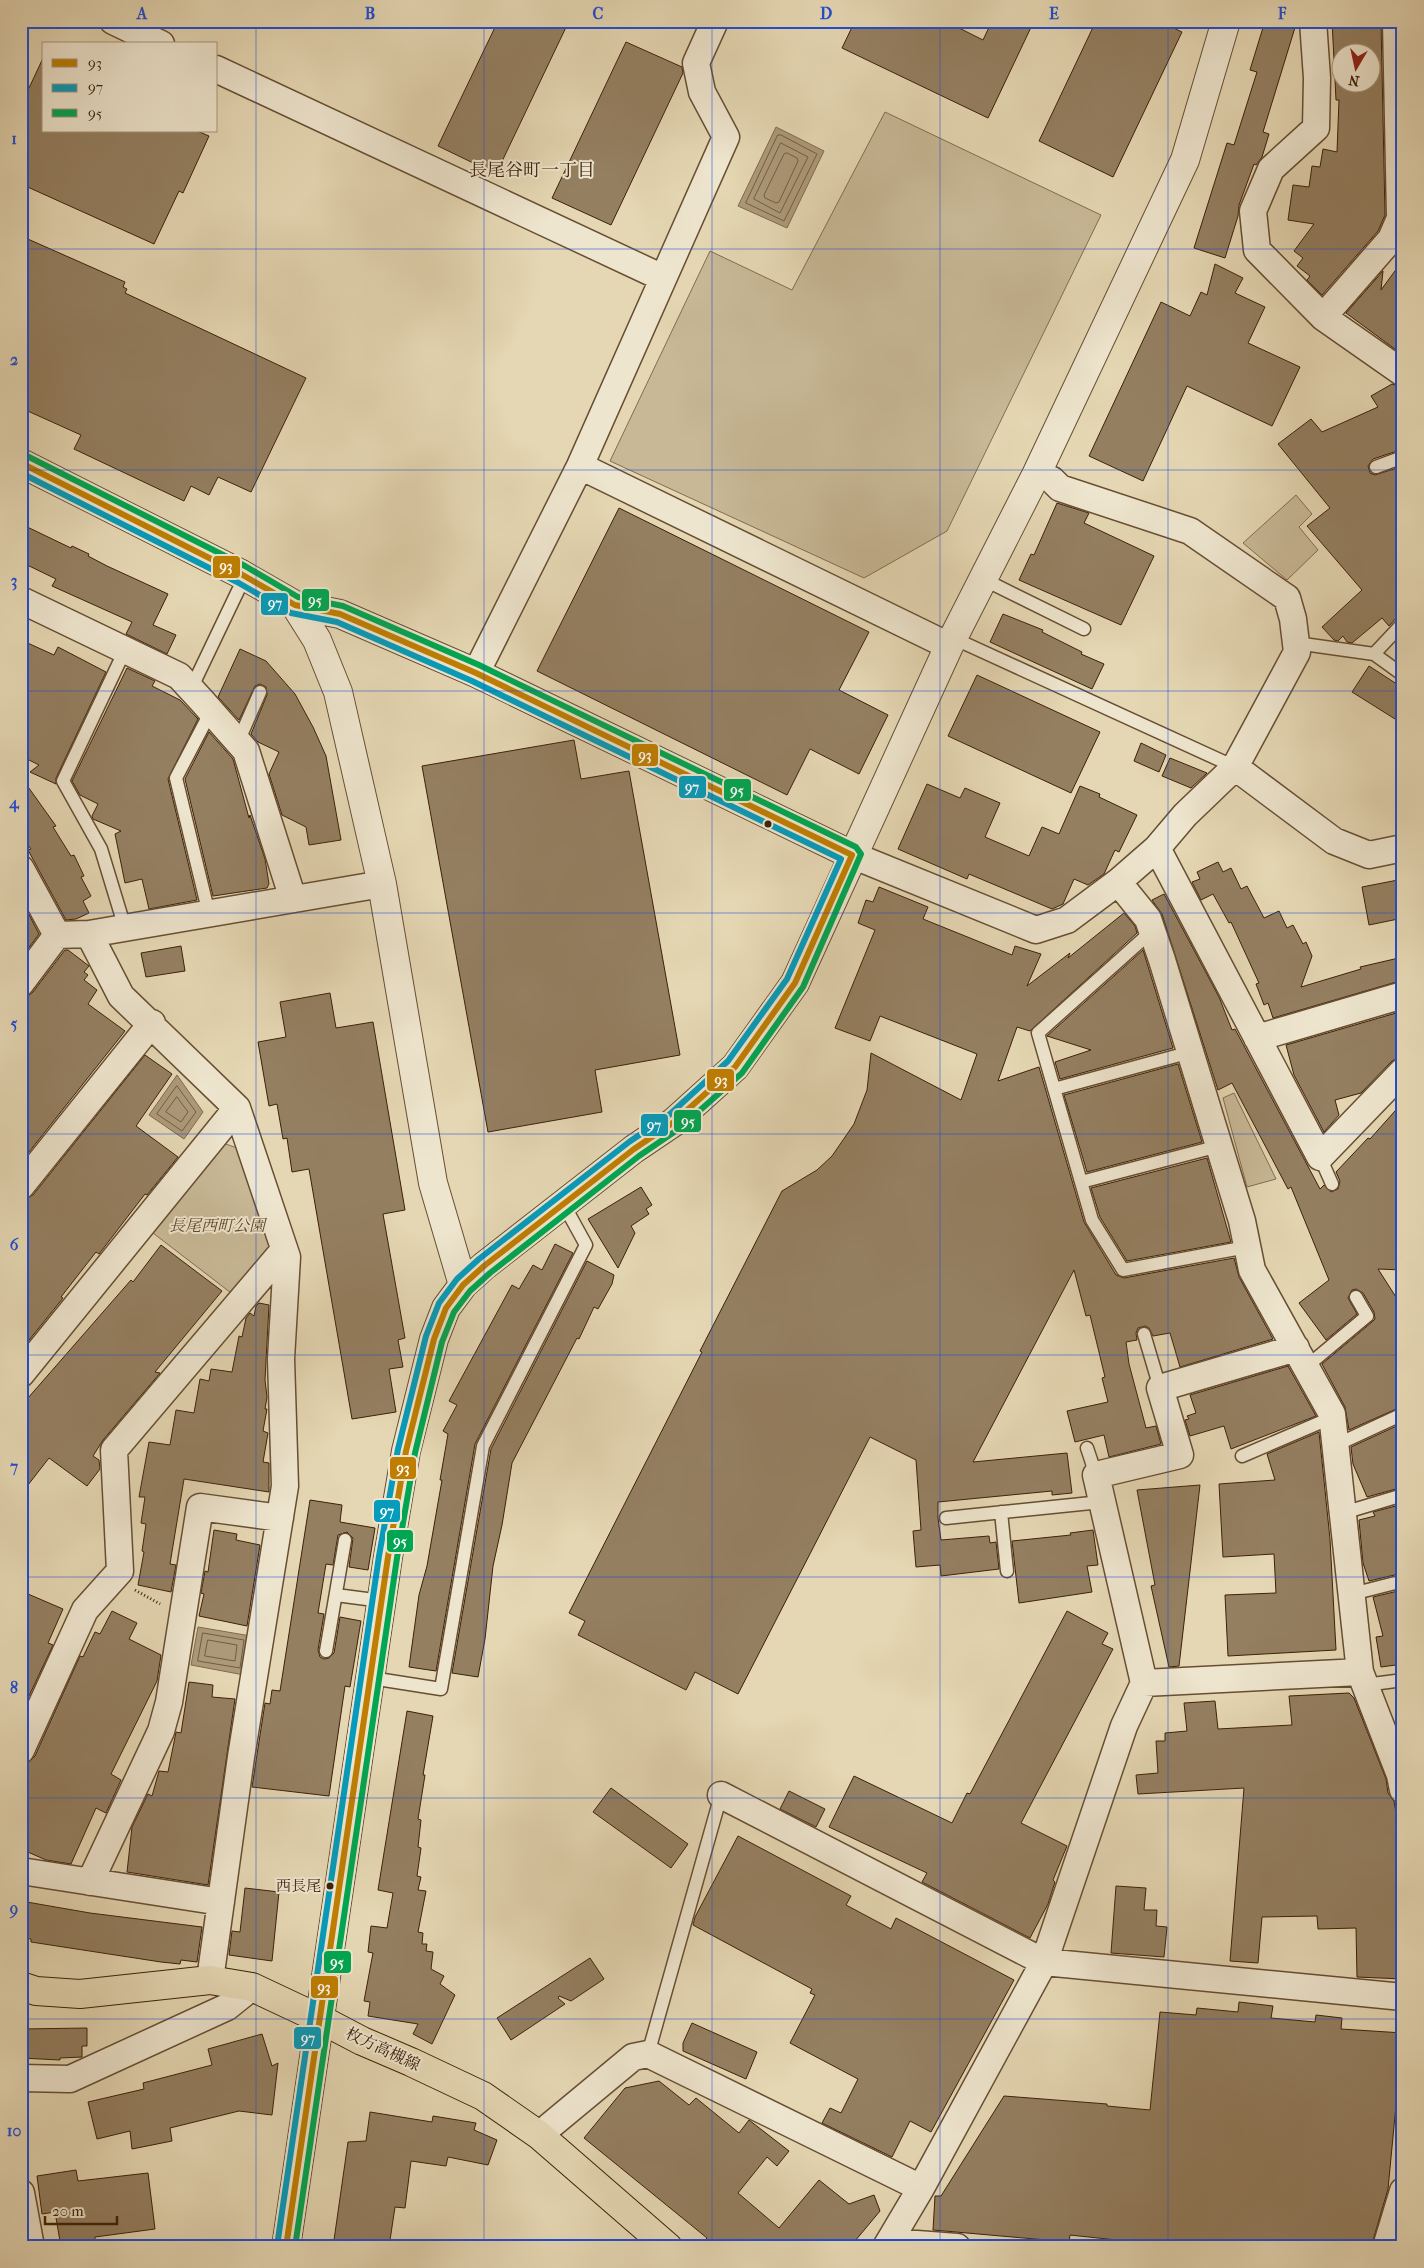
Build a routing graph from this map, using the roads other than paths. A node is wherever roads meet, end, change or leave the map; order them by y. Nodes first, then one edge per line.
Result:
1 (113, 21) edge
2 (715, 21) edge
3 (1226, 21) edge
4 (1314, 21) edge
5 (1396, 21) edge
6 (157, 42) edge
7 (218, 71) edge
8 (663, 278) junction
9 (1323, 317) junction
10 (1403, 373) edge
11 (1403, 457) edge
12 (21, 463) edge
13 (580, 466) junction
14 (1376, 467) dead end
15 (1037, 473) junction
16 (245, 576) junction
17 (983, 579) junction
18 (21, 600) edge
19 (295, 605) junction
20 (1403, 623) edge
21 (1084, 629) dead end
22 (951, 642) junction
23 (1296, 643) junction
24 (125, 650) junction
25 (1374, 654) junction
26 (476, 673) junction
27 (1403, 675) edge
28 (191, 689) junction
29 (260, 692) dead end
30 (211, 711) junction
31 (238, 742) junction
32 (1235, 767) junction
33 (1157, 848) junction
34 (1403, 848) edge
35 (852, 855) junction
36 (21, 869) edge
37 (1118, 882) junction
38 (382, 884) junction
39 (293, 899) junction
40 (209, 914) junction
41 (125, 928) junction
42 (1152, 931) junction
43 (89, 934) junction
44 (57, 935) junction
45 (21, 983) edge
46 (1403, 995) edge
47 (152, 1023) junction
48 (1257, 1038) junction
49 (1191, 1052) junction
50 (1403, 1071) edge
51 (1054, 1089) junction
52 (237, 1108) junction
53 (1219, 1146) junction
54 (1320, 1157) junction
55 (1081, 1182) junction
56 (1332, 1184) dead end
57 (21, 1186) edge
58 (564, 1205) junction
59 (1247, 1247) junction
60 (284, 1250) junction
61 (463, 1284) junction
62 (1356, 1297) dead end
63 (1144, 1334) dead end
64 (1301, 1358) junction
65 (21, 1374) edge
66 (1160, 1388) junction
67 (1403, 1414) edge
68 (1333, 1417) junction
69 (1336, 1445) junction
70 (1088, 1448) dead end
71 (1242, 1456) dead end
72 (1096, 1475) junction
73 (1403, 1494) edge
74 (1101, 1502) junction
75 (1001, 1512) junction
76 (1343, 1513) junction
77 (280, 1518) junction
78 (946, 1518) dead end
79 (345, 1540) dead end
80 (1007, 1571) dead end
81 (1403, 1581) edge
82 (1352, 1594) junction
83 (336, 1595) junction
84 (382, 1601) junction
85 (326, 1651) dead end
86 (372, 1678) junction
87 (1362, 1678) junction
88 (1403, 1680) edge
89 (1144, 1683) junction
90 (21, 1750) edge
91 (1402, 1780) edge
92 (721, 1795) joint
93 (21, 1871) edge
94 (90, 1882) junction
95 (221, 1902) junction
96 (1044, 1962) junction
97 (210, 1980) junction
98 (21, 1986) edge
99 (252, 1987) junction
100 (1403, 1997) edge
101 (320, 2018) junction
102 (648, 2054) junction
103 (21, 2078) edge
104 (540, 2135) junction
105 (921, 2188) junction
106 (1403, 2191) edge
107 (21, 2193) edge
108 (888, 2244) edge
109 (31, 2247) edge
110 (286, 2247) edge
111 (668, 2247) edge
112 (957, 2247) edge
113 (1386, 2247) edge

1 - 6 street
2 - 8 street
3 - 15 street
4 - 9 street
5 - 9 street
7 - 8 street
8 - 13 street
9 - 10 street
11 - 14 lane
12 - 16 street
13 - 22 street
13 - 26 street
15 - 17 street
15 - 23 street
16 - 19 street
16 - 28 lane
17 - 21 lane
17 - 22 street
18 - 24 street
19 - 26 street
19 - 38 street
20 - 25 lane
22 - 32 lane
22 - 35 street
23 - 25 lane
23 - 32 street
24 - 28 street
24 - 41 lane
25 - 27 lane
26 - 35 street
28 - 30 street
29 - 31 lane
30 - 31 street
30 - 40 lane
31 - 39 street
32 - 33 street
32 - 34 street
33 - 37 street
33 - 48 street
35 - 37 street
35 - 58 street
36 - 44 street
37 - 42 street
38 - 39 street
38 - 61 street
39 - 40 street
40 - 41 street
41 - 43 street
42 - 49 street
42 - 51 lane
43 - 44 street
43 - 47 street
44 - 45 street
46 - 48 street
47 - 52 street
47 - 57 street
48 - 54 street
49 - 51 lane
49 - 53 street
50 - 54 street
51 - 55 lane
52 - 60 street
52 - 65 street
53 - 55 lane
53 - 59 street
54 - 56 lane
55 - 59 lane
58 - 61 street
58 - 86 lane
59 - 64 street
60 - 77 street
60 - 90 street
61 - 84 street
62 - 64 lane
63 - 66 lane
64 - 66 street
64 - 68 street
66 - 72 street
67 - 69 lane
68 - 69 street
68 - 71 lane
69 - 76 street
70 - 72 lane
72 - 74 street
73 - 76 lane
74 - 75 lane
74 - 89 street
75 - 78 lane
75 - 80 lane
76 - 82 street
77 - 94 street
77 - 95 street
79 - 83 lane
81 - 82 lane
82 - 87 street
83 - 84 lane
83 - 85 lane
84 - 86 street
86 - 101 street
87 - 88 lane
87 - 89 street
87 - 91 street
89 - 96 street
92 - 96 street
92 - 102 lane
93 - 94 street
94 - 95 street
95 - 97 street
96 - 100 street
96 - 105 street
97 - 98 main road, 枚方高槻線
97 - 99 main road, 枚方高槻線
99 - 101 main road, 枚方高槻線
99 - 103 street
101 - 104 main road, 枚方高槻線
101 - 110 street
102 - 104 street
102 - 105 street
104 - 111 main road, 枚方高槻線
105 - 108 street
106 - 113 street
107 - 109 street
108 - 112 street

